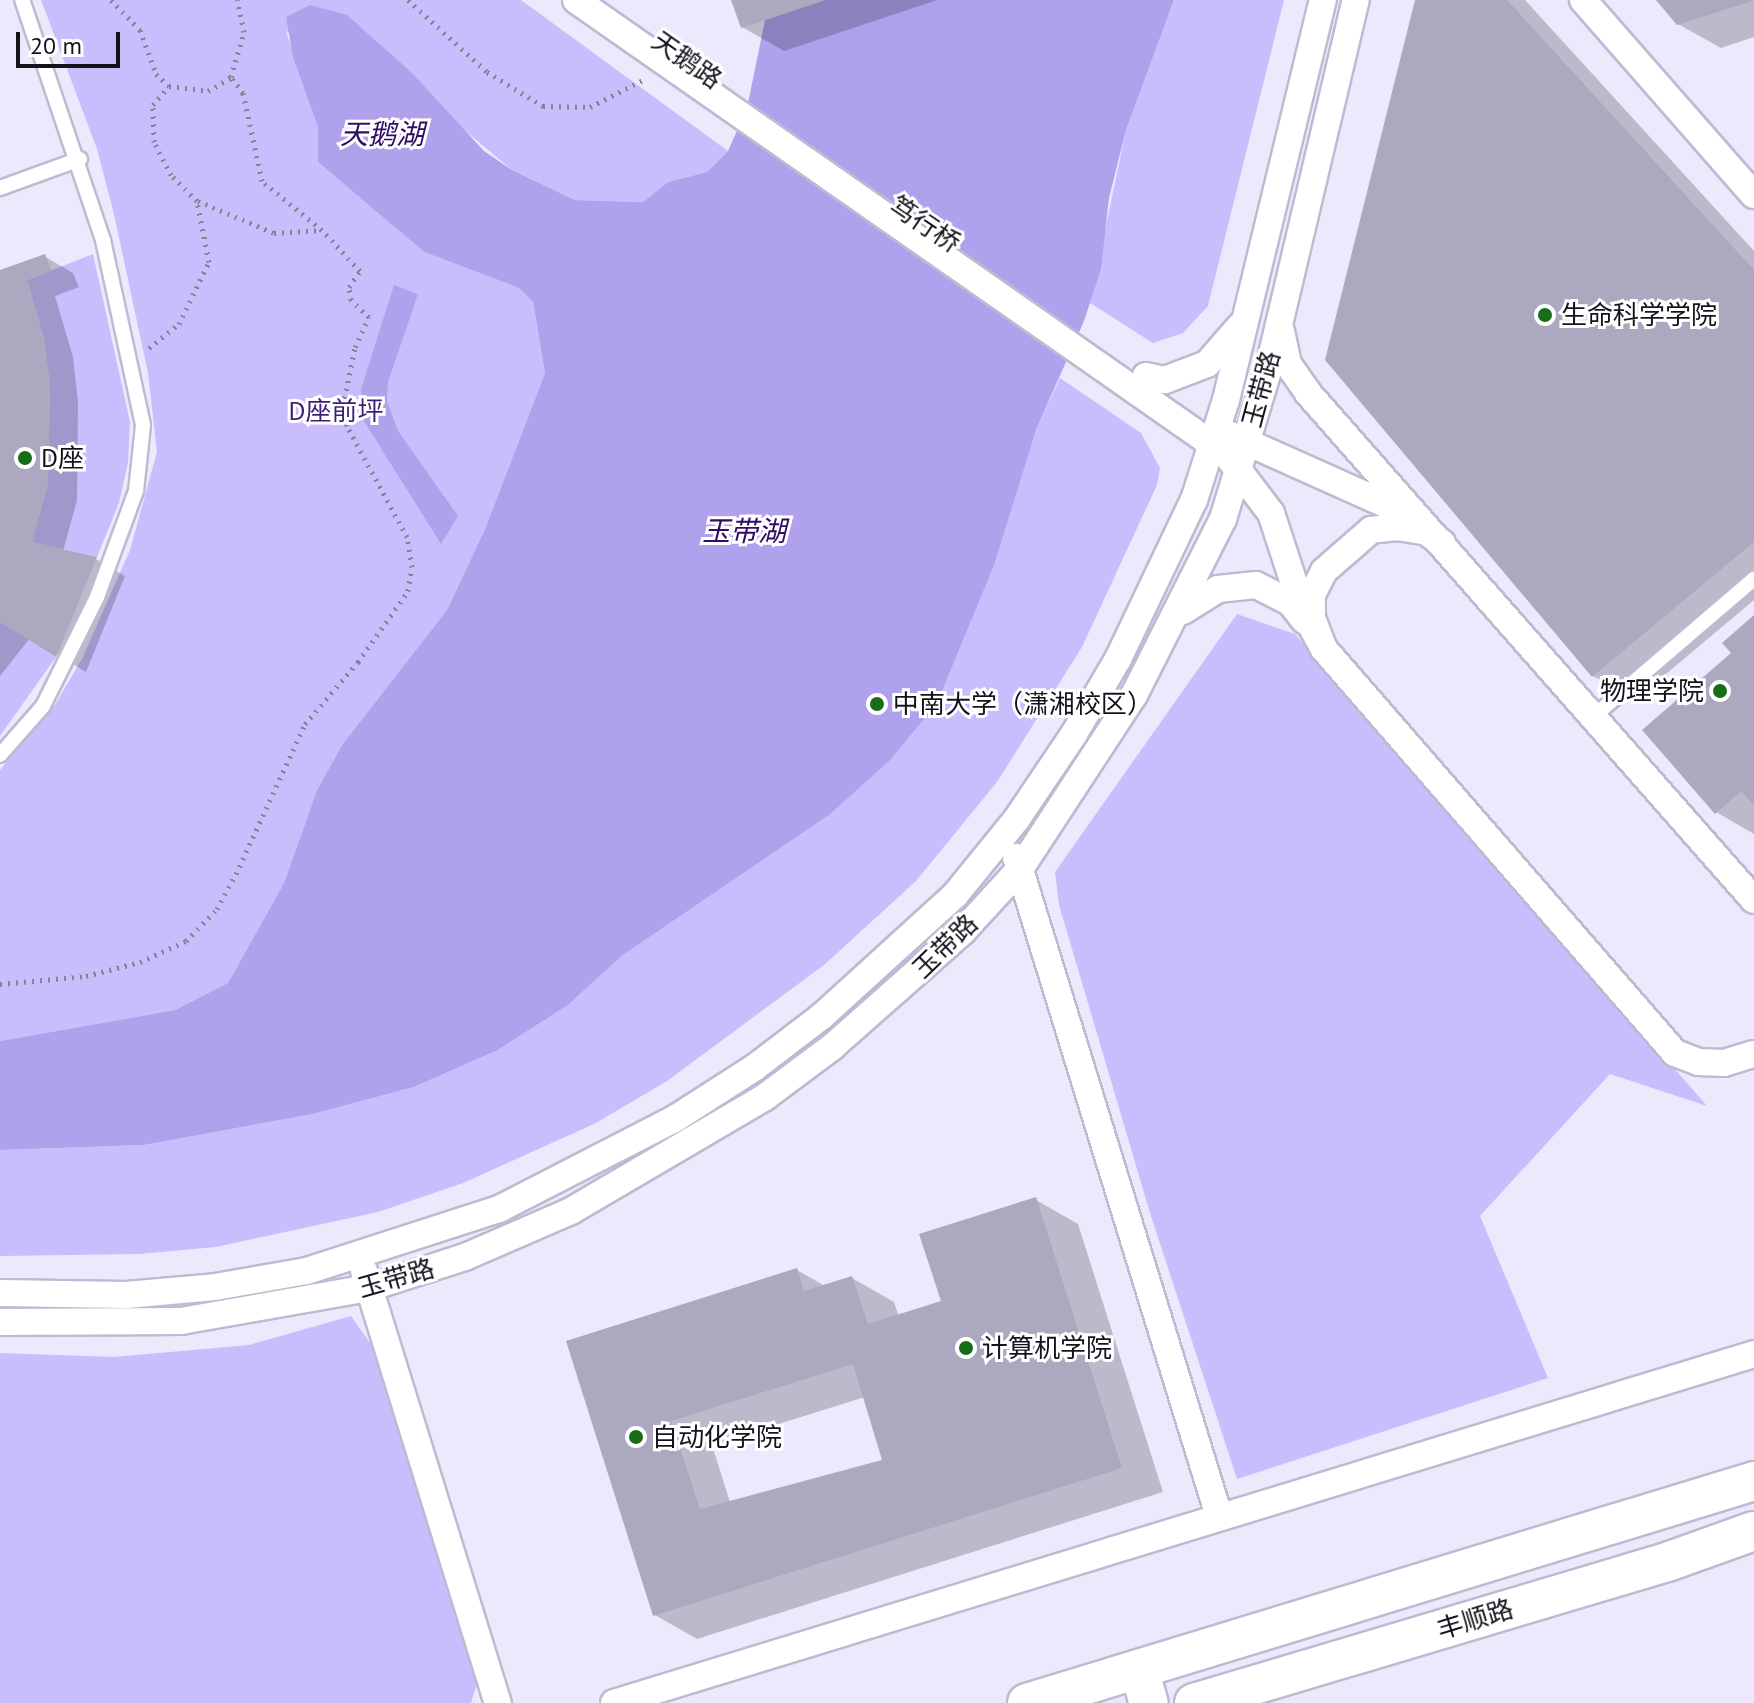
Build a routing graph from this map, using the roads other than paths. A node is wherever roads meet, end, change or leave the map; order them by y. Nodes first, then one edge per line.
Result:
1 (22, 0) edge
2 (576, 0) edge
3 (603, 0) edge
4 (1323, 0) edge
5 (1356, 0) edge
6 (1583, 0) edge
7 (726, 98) junction
8 (80, 159) junction
9 (0, 188) edge
10 (1754, 195) edge
11 (1251, 296) junction
12 (1283, 300) junction
13 (1114, 364) junction
14 (1146, 376) junction
15 (1165, 410) junction
16 (1215, 434) junction
17 (1243, 455) junction
18 (1194, 500) junction
19 (1442, 543) junction
20 (1754, 579) edge
21 (1176, 621) junction
22 (1324, 649) junction
23 (1594, 716) junction
24 (0, 755) edge
25 (1007, 830) junction
26 (1020, 869) junction
27 (1754, 900) edge
28 (1754, 1054) edge
29 (1724, 1063) junction
30 (1754, 1064) edge
31 (360, 1256) junction
32 (369, 1288) junction
33 (0, 1293) edge
34 (0, 1322) edge
35 (1754, 1354) edge
36 (1754, 1481) edge
37 (1219, 1516) junction
38 (1754, 1531) edge
39 (1378, 1648) junction
40 (1195, 1652) junction
41 (1144, 1686) edge
42 (1204, 1701) edge
43 (498, 1703) edge
44 (614, 1703) edge
45 (1027, 1703) edge
46 (1296, 1703) edge

1 - 8 lane
2 - 7 street
3 - 7 street, 天鹅路
4 - 11 street
5 - 12 street, 玉带路
6 - 10 street
7 - 13 street, 笃行桥
8 - 9 lane
8 - 24 lane
11 - 14 street
11 - 16 street
12 - 17 street, 玉带路
12 - 19 street
13 - 14 street
13 - 15 street
14 - 16 street
15 - 16 street
15 - 18 street
16 - 17 street
16 - 18 street
17 - 19 street
17 - 21 street, 玉带路
17 - 22 street
18 - 25 street
19 - 22 street
19 - 23 street
20 - 23 lane
21 - 22 street
21 - 26 street, 玉带路
22 - 29 street
23 - 27 street
25 - 26 street
25 - 31 street
26 - 32 street, 玉带路
26 - 37 street
28 - 29 street
29 - 30 lane
31 - 32 street
31 - 33 street
32 - 34 street, 玉带路
32 - 43 street
35 - 37 street
36 - 40 main road
37 - 44 street
38 - 39 main road, 丰顺路
39 - 42 main road, 丰顺路
39 - 46 main road
40 - 41 main road
40 - 42 main road
41 - 45 main road

